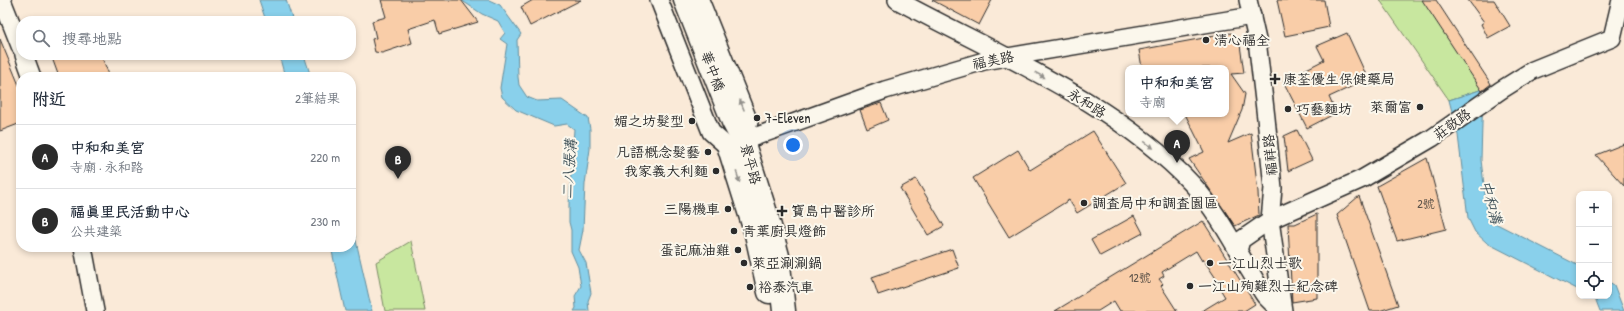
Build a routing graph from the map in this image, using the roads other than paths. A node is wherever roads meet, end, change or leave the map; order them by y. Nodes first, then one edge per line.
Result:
1 (2, 0) edge
2 (659, 0) edge
3 (670, 0) edge
4 (685, 0) edge
5 (700, 0) edge
6 (896, 0) edge
7 (1621, 0) edge
8 (1250, 8) edge
9 (1620, 23) edge
10 (16, 35) edge
11 (1006, 56) junction
12 (26, 60) edge
13 (30, 72) edge
14 (727, 125) junction
15 (736, 144) junction
16 (1270, 220) junction
17 (1238, 251) junction
18 (84, 252) edge
19 (95, 311) edge
20 (772, 311) edge
21 (784, 311) edge
22 (1282, 311) edge

1 - 10 street
2 - 15 street, 景平路
3 - 14 main road, 華中橋
4 - 14 main road, 華中橋
15 -> 5 street, 景平路
6 - 11 street, 永和路
7 - 9 street
8 - 11 street, 福美路
8 - 16 street, 福祥路
9 - 16 street, 莊敬路
11 - 15 street, 福美路
11 -> 17 street, 永和路
12 - 13 street
14 - 15 main road, 華中橋
15 -> 20 main road, 景平路
15 - 21 main road, 景平路
16 - 17 street, 莊敬路
16 - 22 street, 福祥路
17 - 22 street, 永和路
18 - 19 street

